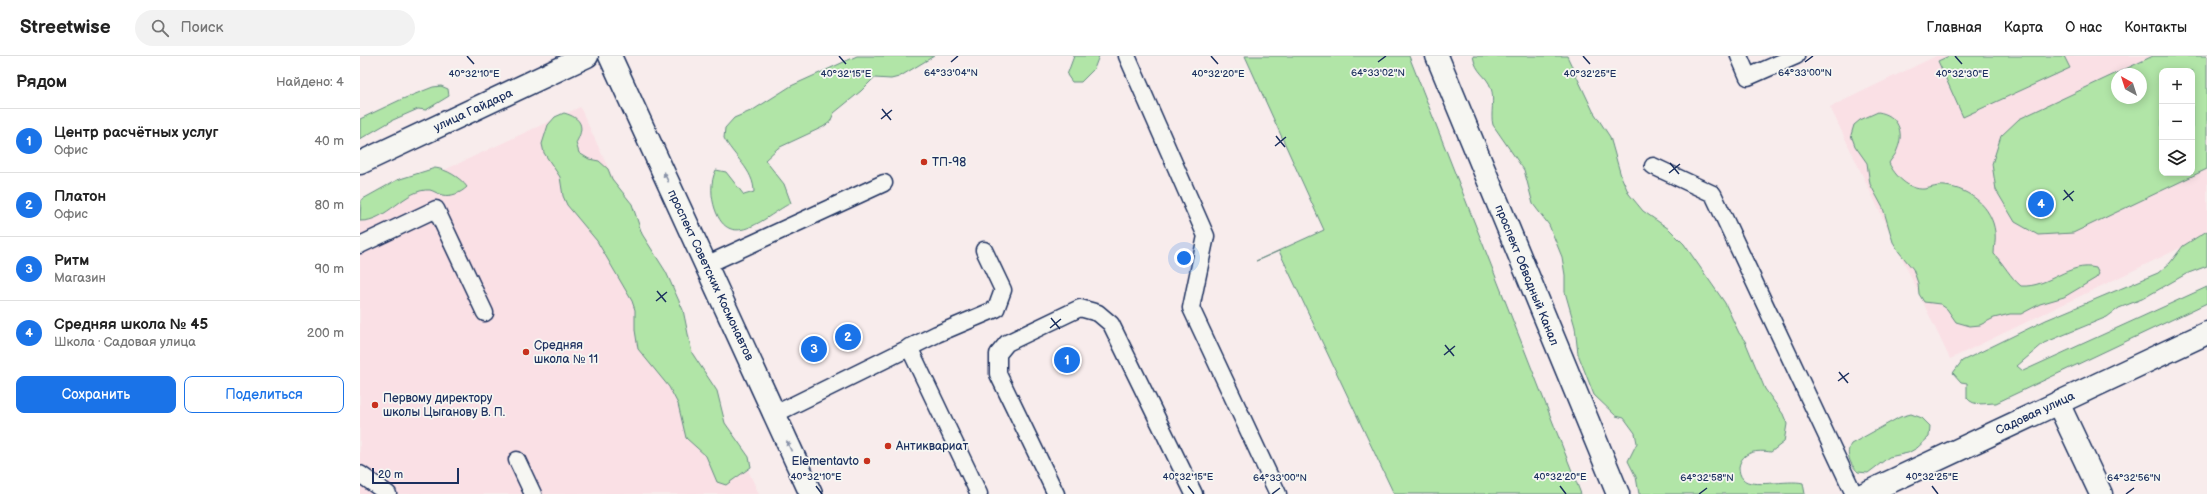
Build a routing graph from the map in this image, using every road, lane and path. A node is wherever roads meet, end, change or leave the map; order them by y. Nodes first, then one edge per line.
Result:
1 (587, 56) edge
2 (610, 56) edge
3 (1127, 56) edge
4 (1437, 56) edge
5 (1739, 56) edge
6 (1796, 56) edge
7 (360, 163) edge
8 (1653, 166) dead end
9 (884, 183) dead end
10 (360, 244) edge
11 (984, 250) dead end
12 (706, 265) junction
13 (485, 313) dead end
14 (2207, 333) edge
15 (909, 347) junction
16 (2058, 403) junction
17 (775, 414) junction
18 (517, 460) dead end
19 (360, 474) edge
20 (388, 494) edge
21 (533, 494) edge
22 (811, 494) edge
23 (979, 494) edge
24 (1056, 494) edge
25 (1194, 494) edge
26 (1278, 494) edge
27 (1618, 494) edge
28 (1854, 494) edge
29 (1864, 494) edge
30 (2101, 494) edge

1 - 7 main road, улица Гайдара
12 -> 2 main road, проспект Советских Космонавтов
3 - 26 lane
4 - 27 main road, проспект Обводный Канал
5 - 6 lane
8 - 28 lane
9 - 12 lane
10 - 13 lane
11 - 15 lane
12 - 17 main road, проспект Советских Космонавтов
14 - 16 main road, Садовая улица
15 - 17 lane
15 - 23 lane
16 - 29 main road, Садовая улица
16 - 30 main road
22 -> 17 main road, проспект Советских Космонавтов
18 - 21 lane
19 - 20 lane
24 - 25 lane

